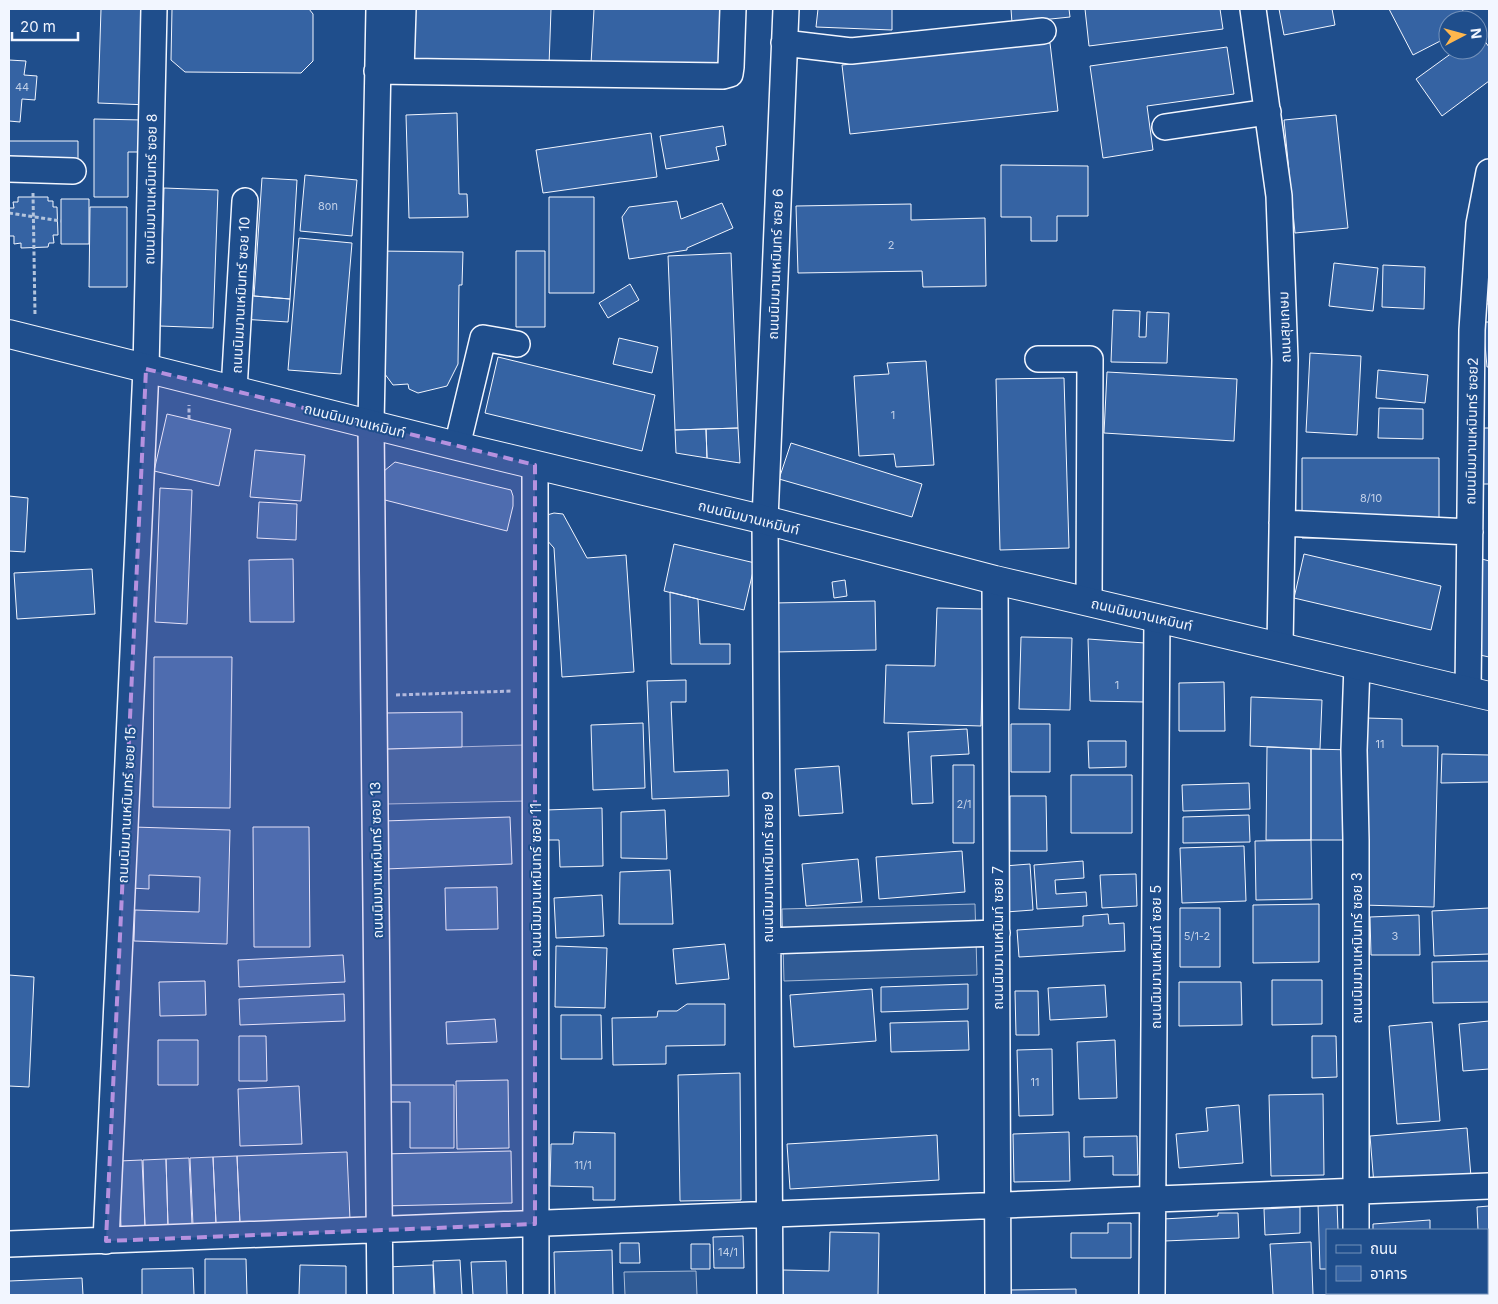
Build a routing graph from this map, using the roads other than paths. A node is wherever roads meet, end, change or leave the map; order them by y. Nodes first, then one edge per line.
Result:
1 (154, 9) edge
2 (379, 9) edge
3 (404, 9) edge
4 (734, 9) edge
5 (786, 9) edge
6 (1253, 9) edge
7 (1043, 31) dead end
8 (784, 43) junction
9 (389, 71) junction
10 (1268, 112) junction
11 (1165, 127) dead end
12 (21, 170) edge
13 (73, 171) dead end
14 (1489, 172) edge
15 (245, 201) dead end
16 (9, 334) edge
17 (517, 344) dead end
18 (1038, 359) dead end
19 (146, 368) junction
20 (234, 390) junction
21 (371, 424) junction
22 (457, 446) junction
23 (535, 465) junction
24 (765, 520) junction
25 (1282, 524) junction
26 (1470, 532) junction
27 (995, 580) junction
28 (1089, 602) junction
29 (1157, 618) junction
30 (1280, 647) junction
31 (1357, 665) junction
32 (1478, 694) edge
33 (997, 933) junction
34 (768, 941) junction
35 (1489, 1186) edge
36 (1356, 1192) junction
37 (1153, 1198) junction
38 (998, 1205) junction
39 (770, 1213) junction
40 (535, 1224) junction
41 (1356, 1229) edge
42 (379, 1230) junction
43 (106, 1240) junction
44 (9, 1244) edge
45 (380, 1295) edge
46 (536, 1295) edge
47 (770, 1295) edge
48 (998, 1295) edge
49 (1152, 1295) edge

1 - 19 street, ถนนนิมมานเหมินทร์ ซอย 8
2 - 9 street
3 - 9 street
4 - 9 street
5 - 8 street, ถนนนิมมานเหมินทร์ ซอย 6
6 - 10 street, ถนนสุขเกษม
7 - 8 street
8 - 24 street, ถนนนิมมานเหมินทร์ ซอย 6
9 - 21 street, ถนนนิมมานเหมินทร์ ซอย 13
10 - 11 street
10 - 25 street, ถนนสุขเกษม
12 - 13 street
14 - 26 street, ถนนนิมมานเหมินทร์ ซอย2
15 - 20 street, ถนนนิมมานเหมินทร์ ซอย 10
16 - 19 main road, ถนนนิมมานเหมินท์
17 - 22 street
18 - 28 street
19 - 20 main road, ถนนนิมมานเหมินท์
19 - 43 street, ถนนนิมมานเหมินทร์ ซอย 15
20 - 21 main road, ถนนนิมมานเหมินท์
21 - 22 main road, ถนนนิมมานเหมินท์
21 - 42 street, ถนนนิมมานเหมินทร์ ซอย 13
22 - 23 main road, ถนนนิมมานเหมินท์
23 - 24 main road, ถนนนิมมานเหมินท์
23 - 40 street, ถนนนิมมานเหมินทร์ ซอย 11
24 - 27 main road, ถนนนิมมานเหมินท์
24 - 34 street, ถนนนิมมานเหมินทร์ ซอย 9
25 - 26 street
25 - 30 street, ถนนสุขเกษม
26 - 32 street, ถนนนิมมานเหมินทร์ ซอย2
27 - 28 main road, ถนนนิมมานเหมินท์
27 - 33 street, ถนนนิมมานเหมินท์ ซอย 7
28 - 29 main road, ถนนนิมมานเหมินท์
29 - 30 main road, ถนนนิมมานเหมินท์
29 - 37 street, ถนนนิมมานเหมินท์ ซอย 5
30 - 31 main road, ถนนนิมมานเหมินท์
31 - 32 main road, ถนนนิมมานเหมินท์
31 - 36 street, ถนนนิมมานเหมินทร์ ซอย 3
33 - 34 street
33 - 38 street, ถนนนิมมานเหมินท์ ซอย 7
34 - 39 street, ถนนนิมมานเหมินทร์ ซอย 9
35 - 36 street
36 - 37 street
36 - 41 street, ถนนนิมมานเหมินทร์ ซอย 3
37 - 38 street
37 - 49 street, ถนนนิมมานเหมินท์ ซอย 5
38 - 39 street
38 - 48 street, ถนนนิมมานเหมินท์ ซอย 7
39 - 40 street
39 - 47 street, ถนนนิมมานเหมินทร์ ซอย 9
40 - 42 street
40 - 46 street, ถนนนิมมานเหมินทร์ ซอย 11
42 - 43 street
42 - 45 street, ถนนนิมมานเหมินทร์ ซอย 13
43 - 44 street

